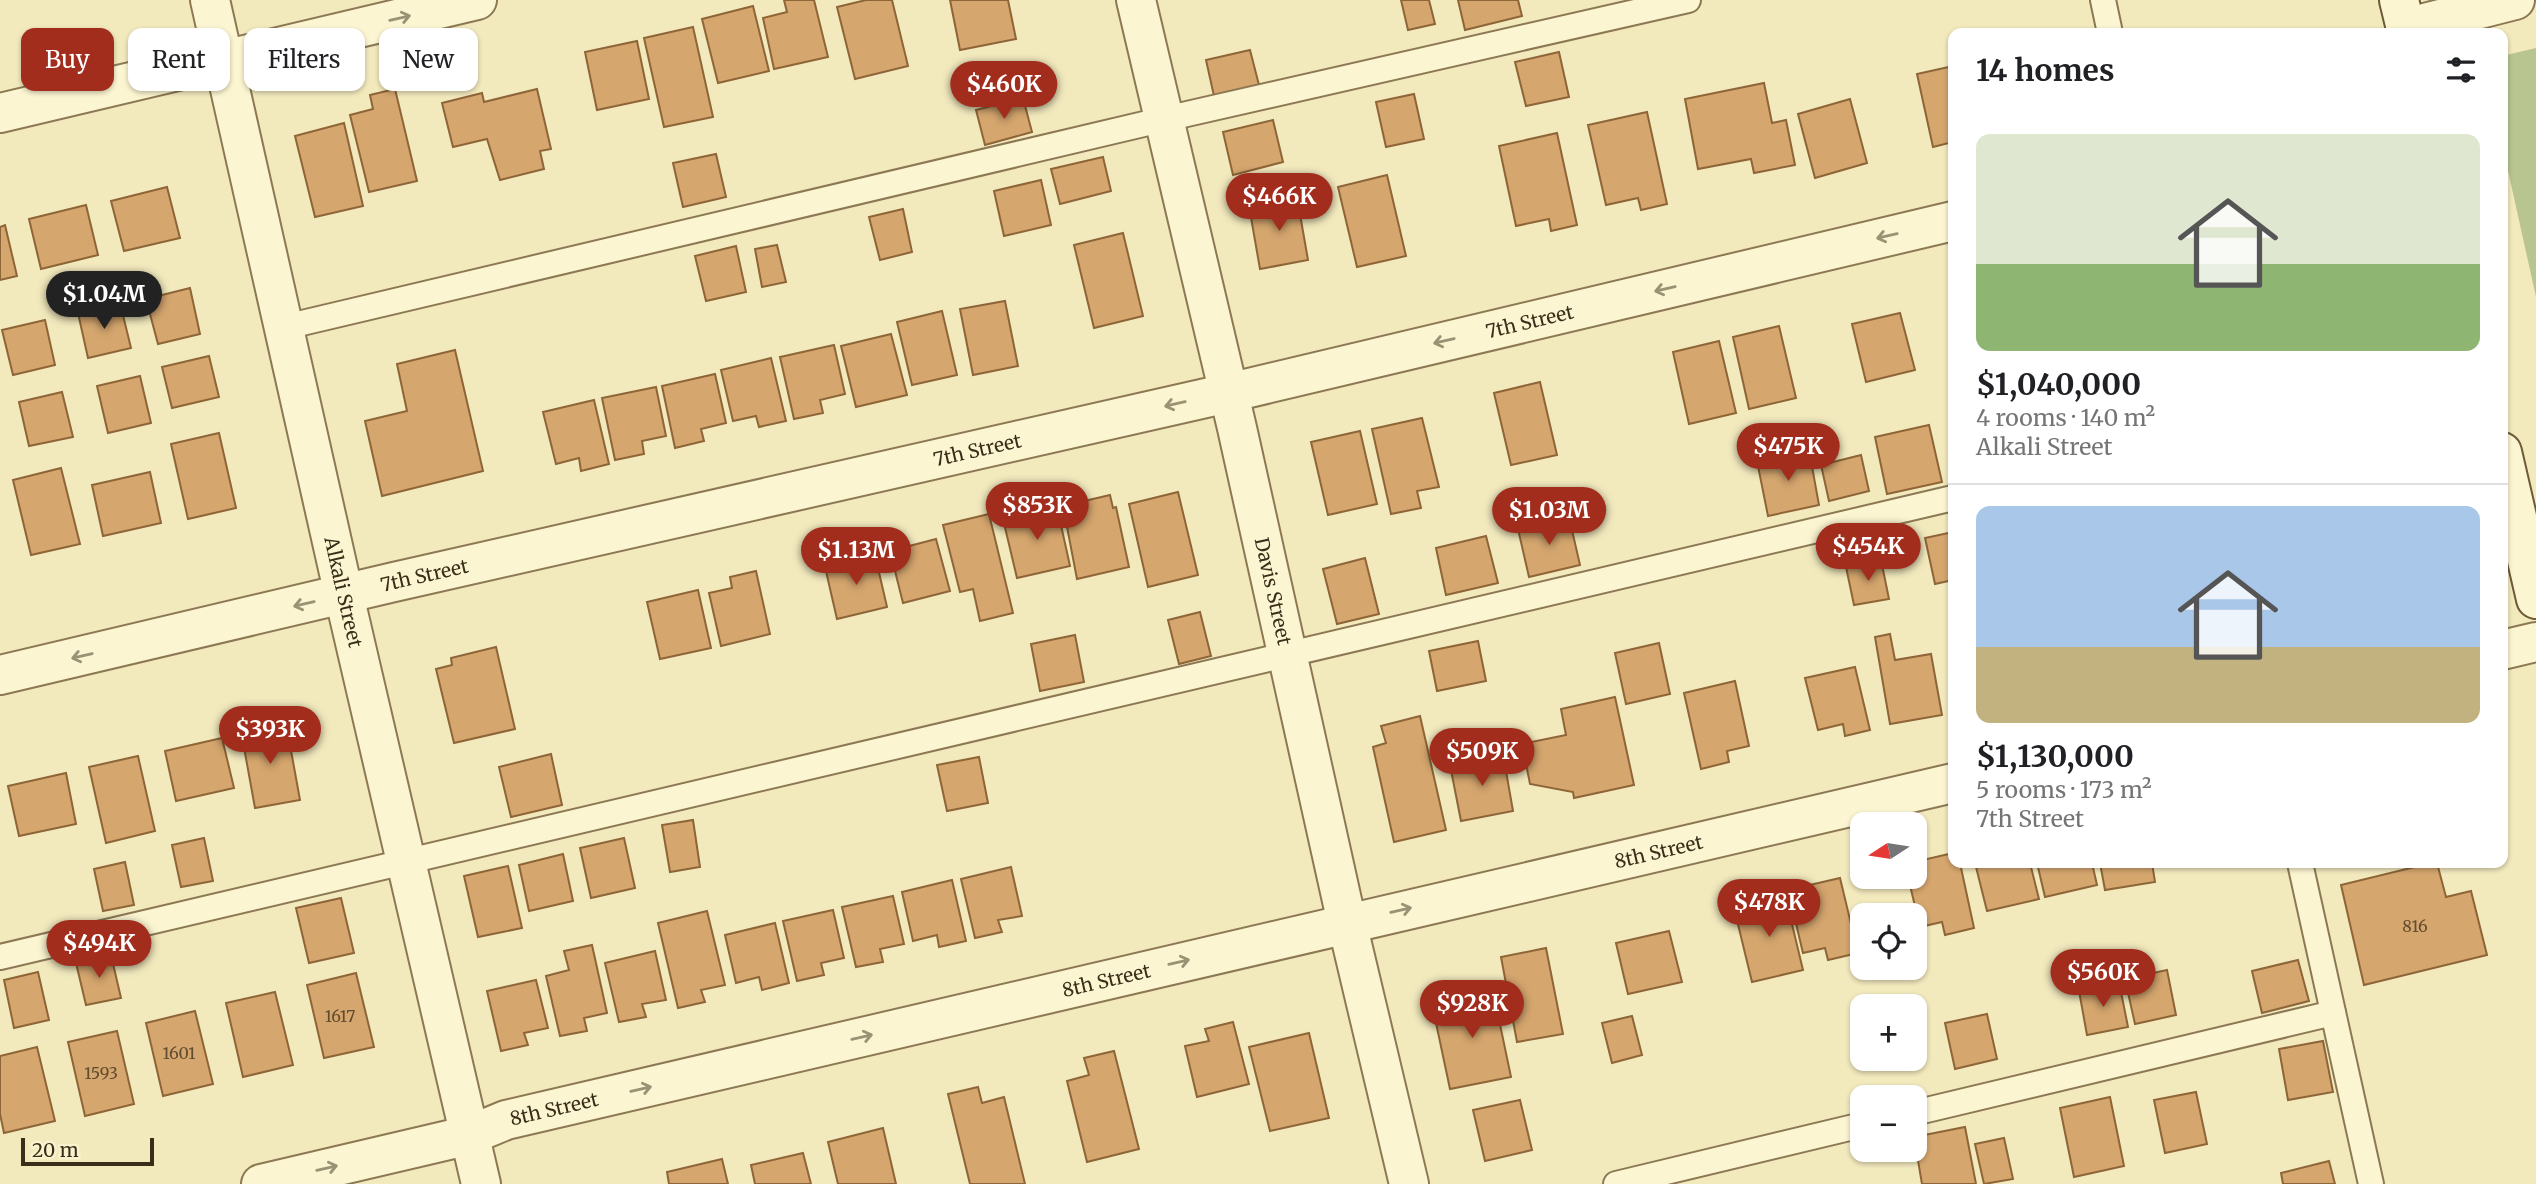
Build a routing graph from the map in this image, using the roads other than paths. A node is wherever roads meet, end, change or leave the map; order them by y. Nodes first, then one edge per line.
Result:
1 (210, 0) edge
2 (477, 0) edge
3 (1136, 0) edge
4 (1688, 0) edge
5 (2103, 0) edge
6 (2515, 0) edge
7 (2404, 20) edge
8 (216, 28) edge
9 (2109, 28) edge
10 (230, 58) edge
11 (128, 83) edge
12 (230, 90) edge
13 (0, 113) edge
14 (1165, 119) junction
15 (1948, 221) edge
16 (285, 327) junction
17 (1228, 393) junction
18 (2508, 478) edge
19 (1948, 499) edge
20 (344, 595) junction
21 (2536, 599) edge
22 (2536, 642) edge
23 (2508, 649) edge
24 (1288, 653) junction
25 (0, 676) edge
26 (1948, 784) edge
27 (407, 862) junction
28 (2301, 868) edge
29 (1347, 923) junction
30 (0, 957) edge
31 (2333, 1013) junction
32 (1927, 1110) edge
33 (1850, 1128) edge
34 (470, 1135) junction
35 (261, 1184) edge
36 (481, 1184) edge
37 (1409, 1184) edge
38 (1616, 1184) edge
39 (2371, 1184) edge

1 - 8 street, Alkali Street
10 -> 2 street
3 - 14 street, Davis Street
4 - 14 lane
5 - 9 lane
6 - 7 street
11 - 13 street
12 - 16 street, Alkali Street
14 - 16 lane
14 - 17 street, Davis Street
15 -> 17 street, 7th Street
16 - 20 street, Alkali Street
17 -> 20 street, 7th Street
17 - 24 street, Davis Street
18 - 21 street
19 - 24 lane
20 -> 25 street, 7th Street
20 - 27 street, Alkali Street
22 - 23 street
24 - 27 lane
24 - 29 street, Davis Street
29 -> 26 street, 8th Street
27 - 30 lane
27 - 34 street, Alkali Street
28 - 31 lane
34 -> 29 street, 8th Street
29 - 37 street, Davis Street
31 - 32 lane
31 - 39 lane
33 - 38 lane
35 -> 34 street, 8th Street
34 - 36 street, Alkali Street

